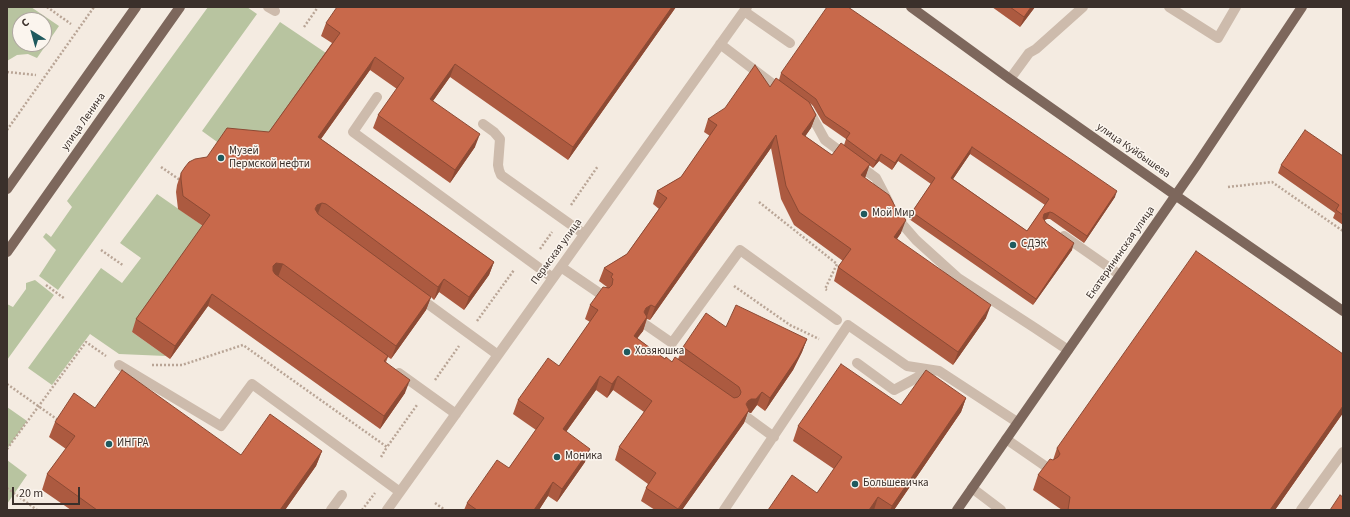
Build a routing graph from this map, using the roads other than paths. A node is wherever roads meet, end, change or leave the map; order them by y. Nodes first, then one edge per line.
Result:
1 (136, 7) edge
2 (180, 7) edge
3 (911, 7) edge
4 (1083, 7) edge
5 (1170, 7) edge
6 (1236, 7) edge
7 (1302, 7) edge
8 (745, 9) edge
9 (790, 43) dead end
10 (720, 44) junction
11 (1010, 79) junction
12 (377, 97) dead end
13 (483, 124) dead end
14 (7, 189) edge
15 (1175, 195) junction
16 (1053, 229) edge
17 (584, 234) junction
18 (7, 252) edge
19 (561, 267) junction
20 (1120, 275) junction
21 (553, 278) junction
22 (411, 291) edge
23 (602, 295) edge
24 (1343, 311) edge
25 (837, 320) dead end
26 (646, 325) edge
27 (1068, 350) junction
28 (498, 355) junction
29 (857, 363) dead end
30 (119, 364) road end
31 (394, 369) edge
32 (931, 370) junction
33 (456, 414) junction
34 (748, 418) edge
35 (1017, 422) junction
36 (774, 437) junction
37 (1006, 439) junction
38 (1343, 452) edge
39 (1048, 468) edge
40 (972, 488) junction
41 (400, 492) junction
42 (342, 495) dead end
43 (331, 510) edge
44 (387, 510) edge
45 (724, 510) edge
46 (957, 510) edge
47 (1001, 510) edge
48 (1301, 510) edge

1 - 14 main road
2 - 18 main road, улица Ленина
3 - 11 main road, улица Куйбышева
4 - 11 street
5 - 6 street
7 - 15 main road, Екатерининская улица
8 - 9 street
8 - 10 street, Пермская улица
10 - 17 street, Пермская улица
10 - 27 street
11 - 15 main road, улица Куйбышева
12 - 21 street
13 - 17 street
15 - 20 main road, Екатерининская улица
15 - 24 main road, улица Куйбышева
16 - 20 street
17 - 19 street, Пермская улица
19 - 21 street, Пермская улица
19 - 23 street
20 - 27 main road, Екатерининская улица
21 - 28 street, Пермская улица
22 - 28 street
25 - 26 street
27 - 35 main road, Екатерининская улица
28 - 33 street, Пермская улица
29 - 32 street
30 - 41 street
31 - 33 street
32 - 35 street
32 - 36 street
33 - 41 street, Пермская улица
34 - 36 street
35 - 37 main road, Екатерининская улица
36 - 45 street
37 - 39 street
37 - 40 main road, Екатерининская улица
38 - 48 street
40 - 46 main road, Екатерининская улица
40 - 47 street
41 - 44 street, Пермская улица
42 - 43 street

